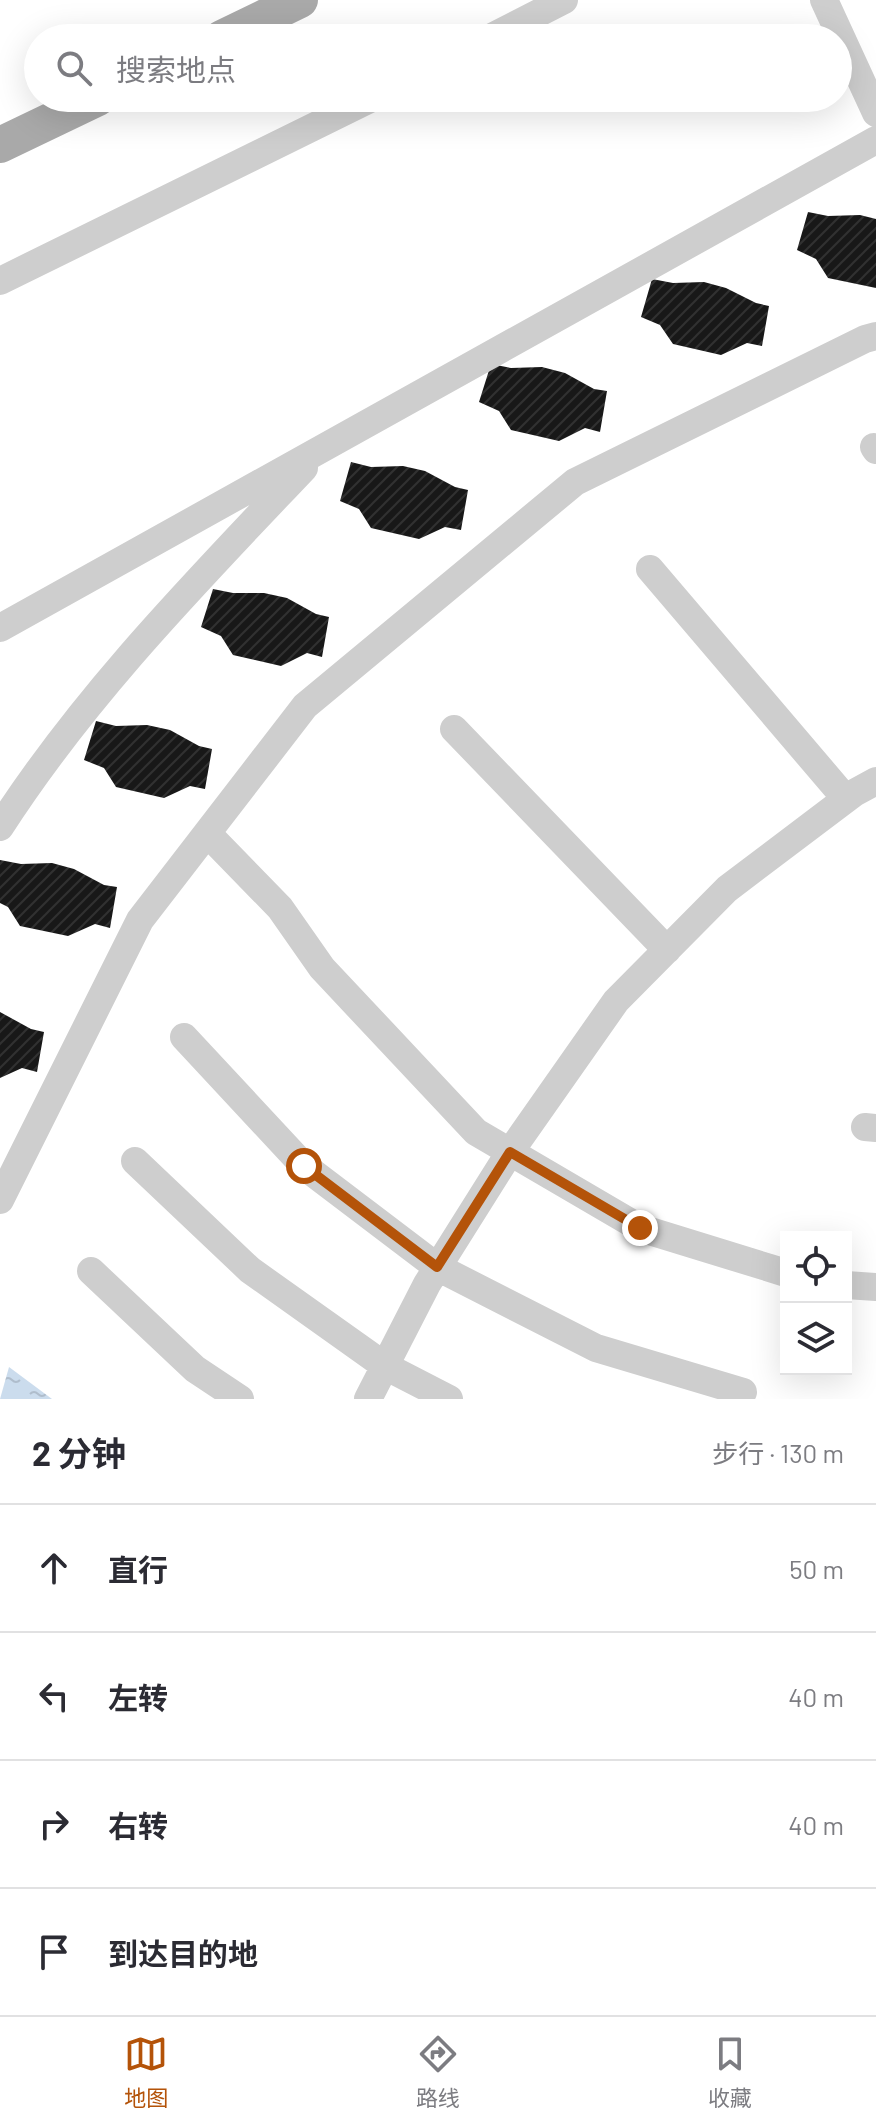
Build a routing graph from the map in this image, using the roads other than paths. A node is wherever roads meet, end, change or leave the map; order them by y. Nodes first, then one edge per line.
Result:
1 (300, 0) edge
2 (564, 0) edge
3 (824, 0) edge
4 (251, 24) edge
5 (517, 24) edge
6 (835, 24) edge
7 (852, 61) edge
8 (69, 112) edge
9 (344, 112) edge
10 (876, 113) edge
11 (876, 140) edge
12 (0, 145) edge
13 (0, 281) edge
14 (876, 336) edge
15 (322, 448) junction
16 (650, 569) dead end
17 (0, 628) edge
18 (454, 729) dead end
19 (876, 781) edge
20 (846, 799) junction
21 (0, 827) edge
22 (207, 833) junction
23 (667, 950) junction
24 (184, 1037) dead end
25 (510, 1152) junction
26 (135, 1161) dead end
27 (0, 1200) edge
28 (437, 1267) junction
29 (91, 1271) dead end
30 (780, 1271) edge
31 (852, 1285) edge
32 (876, 1287) edge
33 (385, 1366) junction
34 (743, 1392) dead end
35 (240, 1399) edge
36 (368, 1399) edge
37 (449, 1399) edge

1 - 4 main road
2 - 5 street
3 - 6 street
7 - 10 street
8 - 12 main road
9 - 13 street
11 - 15 street
14 - 22 street
15 - 17 street
15 - 21 street
16 - 20 street
18 - 23 street
19 - 20 street
20 - 23 street
22 - 25 street
22 - 27 street
23 - 25 street
24 - 28 street
25 - 28 street
25 - 30 street
26 - 33 street
28 - 33 street
28 - 34 street
29 - 35 street
31 - 32 street
33 - 36 street
33 - 37 street

